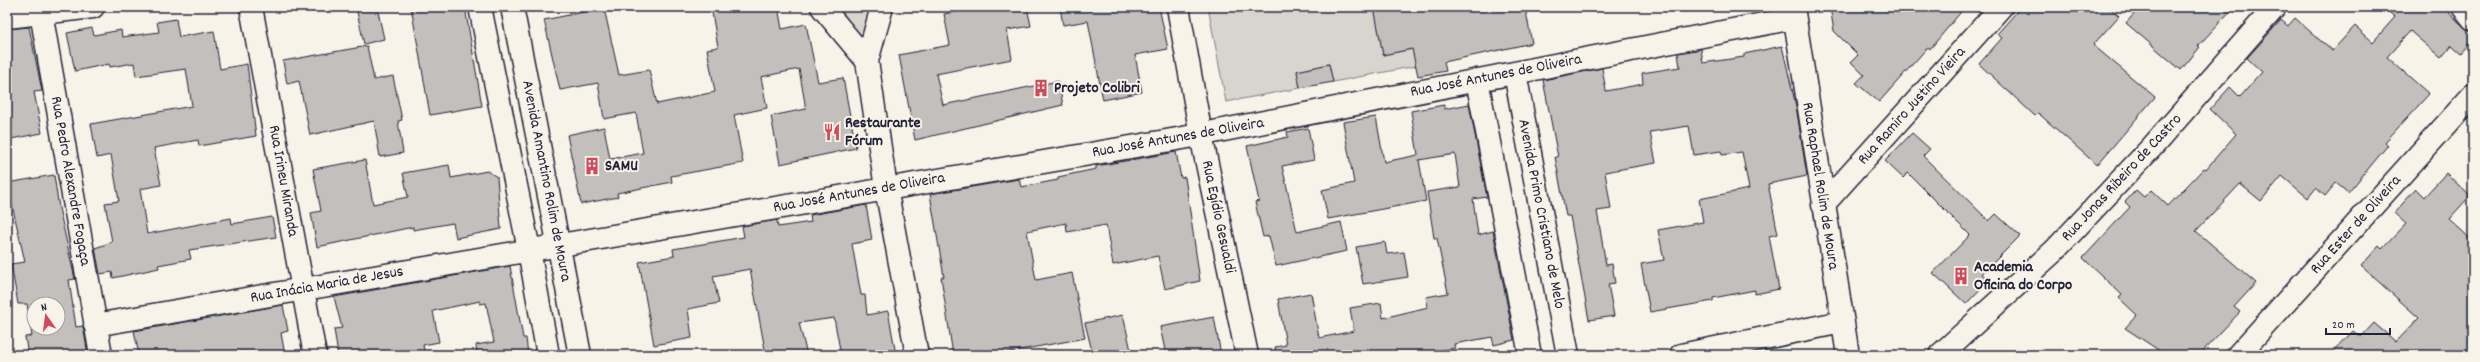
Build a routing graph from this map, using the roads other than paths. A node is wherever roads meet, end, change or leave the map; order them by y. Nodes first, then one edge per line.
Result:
1 (93, 7) edge
2 (252, 7) edge
3 (480, 7) edge
4 (512, 7) edge
5 (822, 7) edge
6 (882, 7) edge
7 (1178, 7) edge
8 (2001, 7) edge
9 (2275, 7) edge
10 (2463, 7) edge
11 (40, 10) edge
12 (1793, 12) edge
13 (7, 17) edge
14 (2473, 18) edge
15 (867, 62) junction
16 (1515, 73) junction
17 (1477, 80) junction
18 (2473, 95) edge
19 (1201, 135) junction
20 (886, 188) junction
21 (1823, 205) junction
22 (560, 245) junction
23 (529, 250) junction
24 (303, 289) junction
25 (1842, 322) junction
26 (95, 325) junction
27 (101, 355) edge
28 (315, 355) edge
29 (548, 355) edge
30 (580, 355) edge
31 (917, 355) edge
32 (1246, 355) edge
33 (1530, 355) edge
34 (1568, 355) edge
35 (1681, 355) edge
36 (1848, 355) edge
37 (1940, 355) edge
38 (2238, 355) edge

1 - 11 street
2 - 24 street, Rua Irineu Miranda
3 - 23 street, Avenida Amantino Rolim de Moura
4 - 22 street, Avenida Amantino Rolim de Moura
5 - 15 street
6 - 15 street
7 - 19 street, Rua Egídio Gesualdi
8 - 21 street, Rua Ramiro Justino Vieira
9 - 37 street, Rua Jonas Ribeiro de Castro
10 - 14 street
11 - 13 street
11 - 26 street, Rua Pedro Alexandre Fogaça
12 - 16 street, Rua José Antunes de Oliveira
12 - 21 street, Rua Raphael Rolim de Moura
15 - 20 street
16 - 17 street, Rua José Antunes de Oliveira
16 - 34 street, Avenida Primo Cristiano de Melo
17 - 19 street, Rua José Antunes de Oliveira
17 - 33 street
18 - 38 street, Rua Ester de Oliveira
19 - 20 street, Rua José Antunes de Oliveira
19 - 32 street, Rua Egídio Gesualdi
20 - 22 street, Rua José Antunes de Oliveira
20 - 31 street
21 - 25 street, Rua Raphael Rolim de Moura
22 - 23 street, Rua Inácia Maria de Jesus
22 - 30 street, Avenida Amantino Rolim de Moura
23 - 24 street, Rua Inácia Maria de Jesus
23 - 29 street, Avenida Amantino Rolim de Moura
24 - 26 street, Rua Inácia Maria de Jesus
24 - 28 street, Rua Irineu Miranda
25 - 35 street
25 - 36 street, Rua Raphael Rolim de Moura
26 - 27 street, Rua Pedro Alexandre Fogaça

